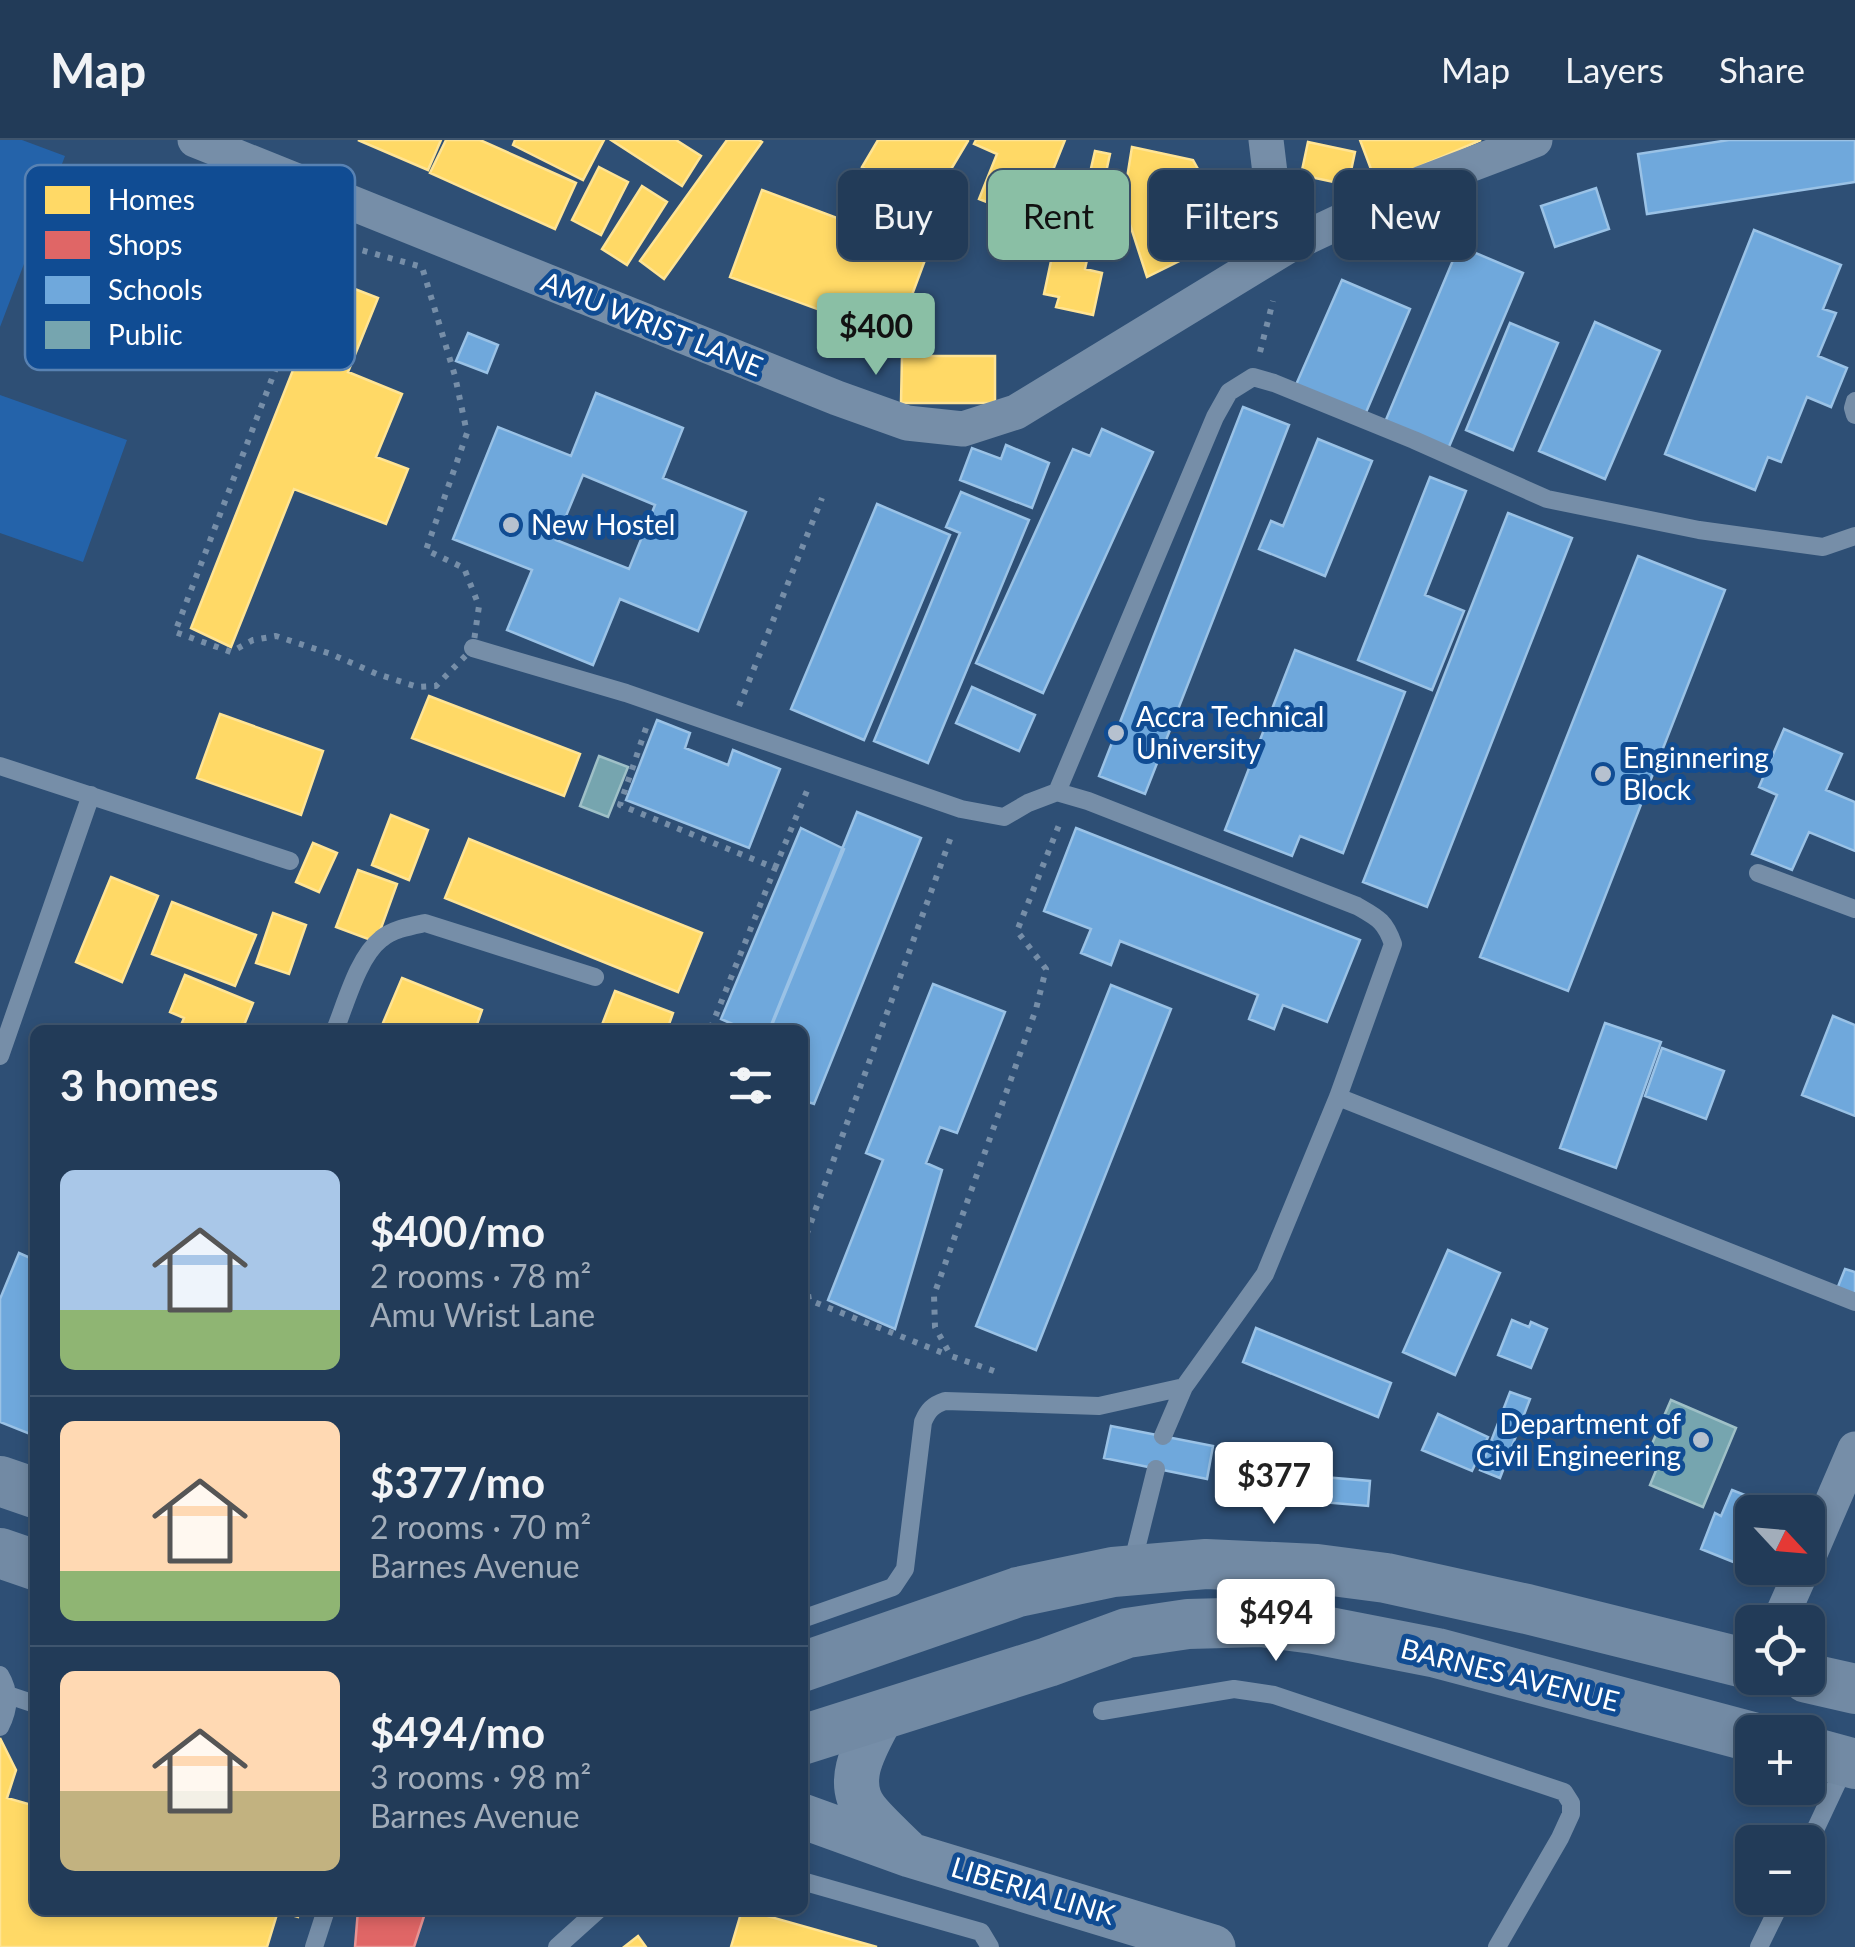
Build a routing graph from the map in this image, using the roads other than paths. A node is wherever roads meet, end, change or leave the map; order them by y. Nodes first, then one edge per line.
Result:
1 (195, 140) edge
2 (1266, 140) edge
3 (1535, 140) edge
4 (257, 165) edge
5 (1270, 170) edge
6 (355, 204) edge
7 (1314, 234) edge
8 (1265, 260) edge
9 (1855, 402) edge
10 (1855, 415) edge
11 (1855, 536) edge
12 (473, 648) road end
13 (0, 766) edge
14 (91, 794) junction
15 (1064, 794) junction
16 (290, 860) dead end
17 (1758, 873) dead end
18 (1855, 909) edge
19 (595, 977) dead end
20 (337, 1025) edge
21 (0, 1056) edge
22 (1338, 1097) junction
23 (1855, 1302) edge
24 (1184, 1387) junction
25 (1162, 1436) dead end
26 (1855, 1449) edge
27 (1156, 1469) dead end
28 (0, 1481) edge
29 (30, 1491) edge
30 (1825, 1519) edge
31 (0, 1554) edge
32 (30, 1563) edge
33 (1131, 1570) junction
34 (808, 1618) edge
35 (1735, 1661) edge
36 (808, 1665) edge
37 (0, 1676) edge
38 (1825, 1682) edge
39 (1855, 1688) edge
40 (8, 1695) junction
41 (30, 1702) edge
42 (1102, 1711) dead end
43 (882, 1716) junction
44 (0, 1728) edge
45 (1735, 1732) edge
46 (808, 1738) edge
47 (1837, 1759) edge
48 (808, 1818) edge
49 (1815, 1825) edge
50 (910, 1854) junction
51 (808, 1883) edge
52 (324, 1915) edge
53 (592, 1915) edge
54 (1775, 1915) edge
55 (314, 1947) edge
56 (557, 1947) edge
57 (990, 1947) edge
58 (1212, 1947) edge
59 (1498, 1947) edge
60 (1759, 1947) edge

1 - 4 street, AMU WRIST LANE
2 - 5 street
3 - 7 street, AMU WRIST LANE
6 - 8 street, AMU WRIST LANE
9 - 10 lane
11 - 15 lane
12 - 15 lane
13 - 14 lane
14 - 16 lane
14 - 21 lane
15 - 22 lane
17 - 18 lane
19 - 20 lane
22 - 23 lane
22 - 24 lane
24 - 25 lane
24 - 34 lane
26 - 30 street
27 - 33 lane
28 - 29 main road
31 - 32 main road
33 - 35 main road
33 - 36 main road
37 - 40 lane
38 - 39 main road
40 - 41 lane
40 - 44 lane
42 - 59 lane
43 - 45 main road, BARNES AVENUE
43 - 46 main road, BARNES AVENUE
43 - 50 street, LIBERIA LINK
47 - 49 lane
48 - 50 street, LIBERIA LINK
50 - 58 street, LIBERIA LINK
51 - 57 lane
52 - 55 lane
53 - 56 lane
54 - 60 lane

